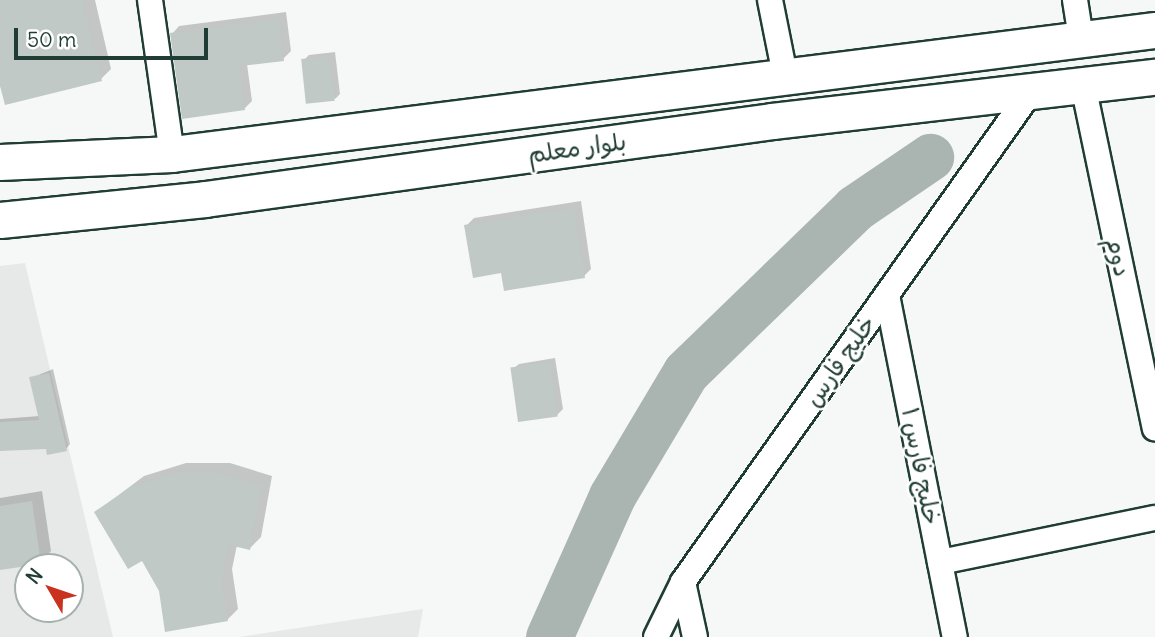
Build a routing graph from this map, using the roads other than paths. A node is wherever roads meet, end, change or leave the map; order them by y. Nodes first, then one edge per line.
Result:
1 (150, 0) edge
2 (770, 0) edge
3 (1075, 0) edge
4 (1155, 30) edge
5 (1081, 37) junction
6 (785, 75) junction
7 (1155, 77) edge
8 (1083, 85) junction
9 (1032, 90) junction
10 (172, 154) junction
11 (0, 162) edge
12 (0, 220) edge
13 (887, 295) junction
14 (1155, 429) edge
15 (1155, 518) edge
16 (940, 562) junction
17 (683, 582) junction
18 (656, 637) edge
19 (695, 637) edge
20 (955, 637) edge

1 - 10 street
2 - 6 street
3 - 5 street
4 - 5 street, بلوار معلم
5 - 6 street, بلوار معلم
6 - 10 street, بلوار معلم
7 - 8 street, بلوار معلم
8 - 9 street, بلوار معلم
8 - 14 street, دوم
9 - 12 street, بلوار معلم
9 - 13 street, خلیج فارس
10 - 11 street, بلوار معلم
13 - 16 street, خلیج فارس ۱
13 - 17 street, خلیج فارس
15 - 16 street
16 - 20 street, خلیج فارس ۱
17 - 18 street, خلیج فارس
17 - 19 street

